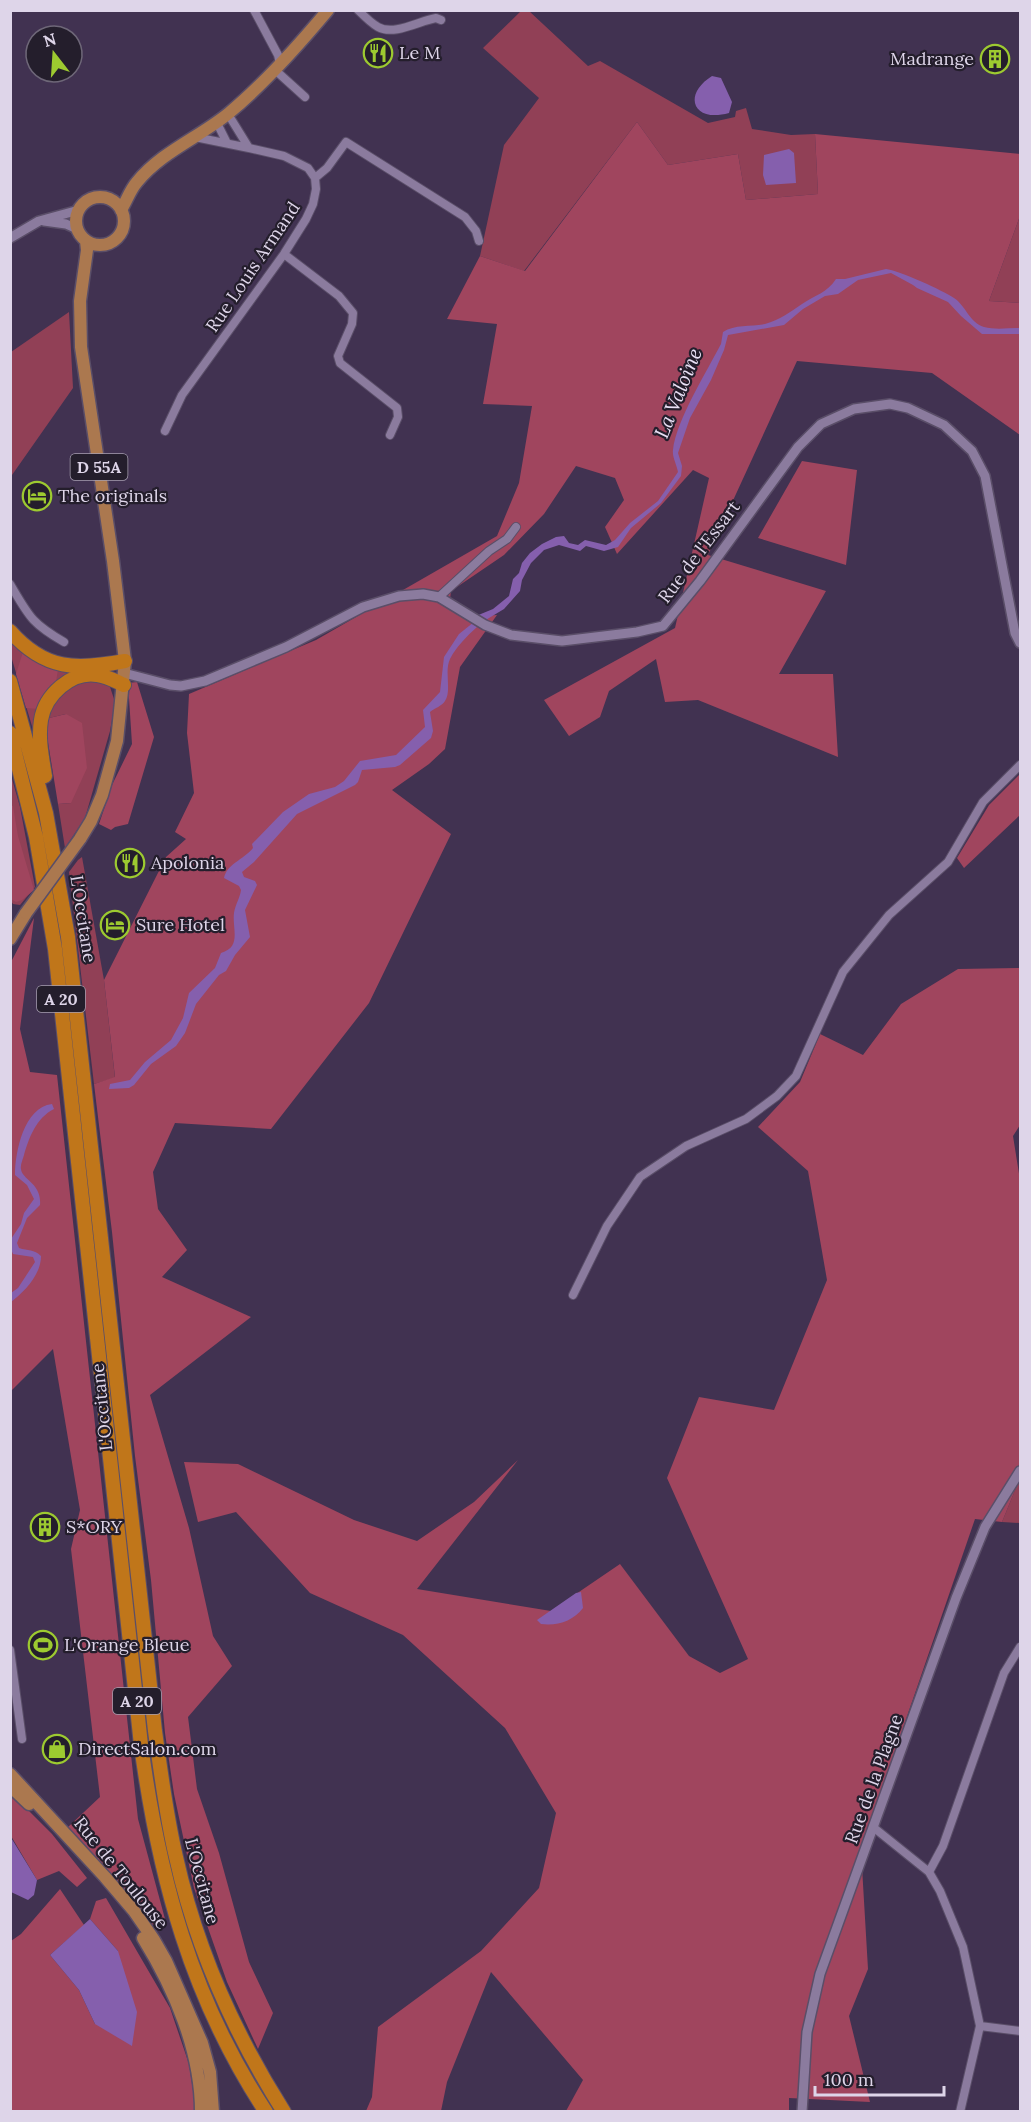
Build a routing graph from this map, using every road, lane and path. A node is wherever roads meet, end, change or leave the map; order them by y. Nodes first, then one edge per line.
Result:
1 (254, 10) edge
2 (328, 10) edge
3 (358, 10) edge
4 (441, 20) dead end
5 (277, 66) junction
6 (305, 97) dead end
7 (228, 114) junction
8 (217, 123) junction
9 (195, 137) junction
10 (227, 142) junction
11 (249, 148) junction
12 (315, 178) junction
13 (139, 179) junction
14 (107, 198) junction
15 (79, 210) junction
16 (122, 210) junction
17 (39, 221) junction
18 (77, 229) junction
19 (10, 238) edge
20 (86, 241) junction
21 (479, 241) dead end
22 (104, 245) junction
23 (284, 254) junction
24 (84, 272) junction
25 (165, 431) dead end
26 (390, 435) dead end
27 (516, 526) dead end
28 (10, 584) edge
29 (439, 597) junction
30 (10, 631) edge
31 (64, 642) dead end
32 (1020, 642) edge
33 (124, 673) junction
34 (10, 681) edge
35 (10, 733) edge
36 (1020, 765) edge
37 (46, 813) junction
38 (14, 932) edge
39 (573, 1295) dead end
40 (1020, 1471) edge
41 (1020, 1647) edge
42 (10, 1650) edge
43 (22, 1739) dead end
44 (10, 1774) edge
45 (10, 1786) edge
46 (873, 1827) junction
47 (929, 1872) junction
48 (189, 2022) junction
49 (980, 2026) junction
50 (1020, 2031) edge
51 (201, 2112) edge
52 (213, 2112) edge
53 (266, 2112) edge
54 (284, 2112) edge
55 (802, 2112) edge
56 (960, 2112) edge

1 - 5 street
2 - 5 main road
3 - 4 street
5 - 6 street
5 - 7 main road
7 - 8 main road
7 - 11 street
8 - 9 main road
8 - 10 street
9 - 10 street
9 - 13 main road
10 - 11 street
11 - 12 street
12 - 21 street
12 - 23 street, Rue Louis Armand
13 - 14 main road
13 - 16 main road
14 - 15 main road
14 - 16 main road
15 - 17 street
15 - 18 main road
16 - 22 main road
17 - 18 street
17 - 19 street
18 - 20 main road
20 - 22 main road
20 - 24 main road, D 55A
22 - 24 main road, D 55A
23 - 25 street, Rue Louis Armand
23 - 26 street
24 - 33 main road, D 55A
27 - 29 street
28 - 31 street
29 - 32 street, Rue de l'Essart
29 - 33 street, Rue de l'Essart
30 - 33 highway
33 - 37 highway
33 - 38 main road, D 55A, bridge
34 - 37 highway, L'Occitane / A 20
35 - 53 highway, L'Occitane / A 20
36 - 39 street
37 - 54 highway, L'Occitane / A 20
40 - 46 street, Rue de la Plagne
41 - 47 street
42 - 43 street
44 - 48 main road, Rue de Toulouse
45 - 48 main road, Rue de Toulouse
46 - 47 street
46 - 55 street, Rue de la Plagne
47 - 49 street
48 - 51 main road, Rue de Toulouse
48 - 52 main road, Rue de Toulouse
49 - 50 street
49 - 56 street

